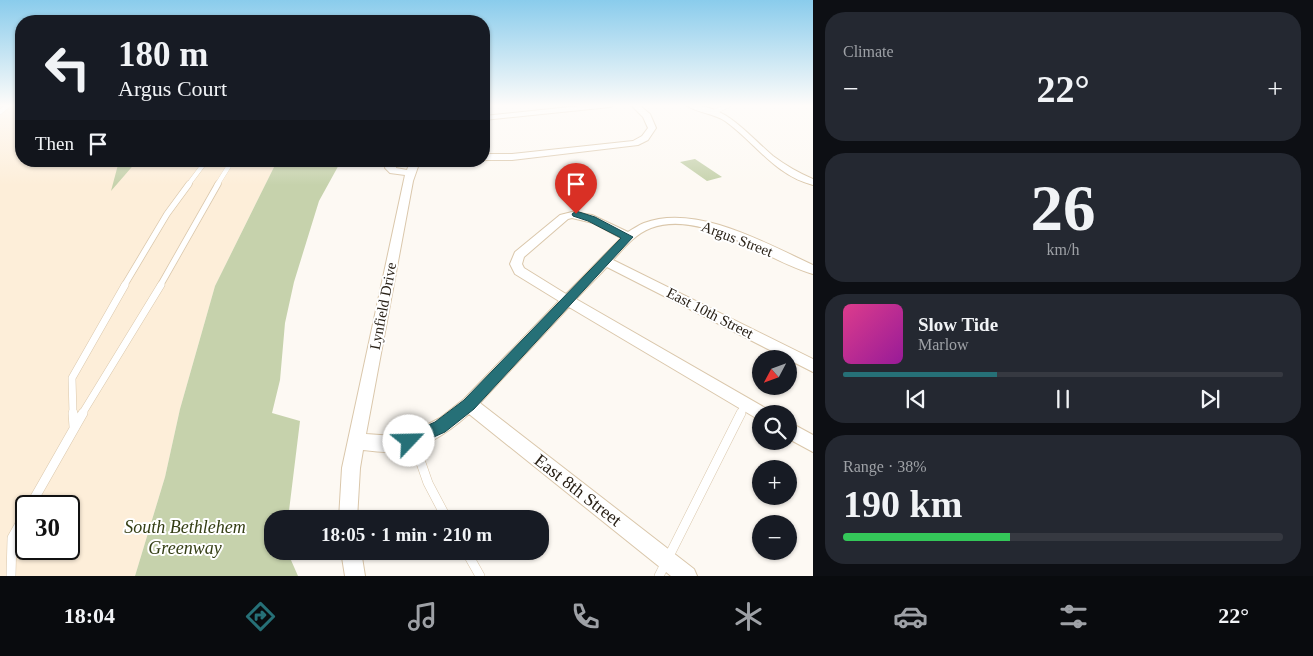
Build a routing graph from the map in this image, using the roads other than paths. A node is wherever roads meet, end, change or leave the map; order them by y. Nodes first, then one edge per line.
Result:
1 (649, 132) edge
2 (743, 132) edge
3 (490, 157) edge
4 (202, 167) edge
5 (228, 167) edge
6 (390, 167) edge
7 (412, 167) edge
8 (813, 182) edge
9 (628, 237) junction
10 (606, 261) junction
11 (813, 270) edge
12 (568, 301) junction
13 (813, 366) edge
14 (469, 404) junction
15 (746, 405) junction
16 (752, 409) edge
17 (74, 428) junction
18 (797, 435) edge
19 (413, 440) junction
20 (813, 444) edge
21 (355, 447) junction
22 (36, 495) edge
23 (348, 510) edge
24 (442, 510) edge
25 (15, 533) edge
26 (352, 560) edge
27 (471, 560) edge
28 (663, 568) edge
29 (12, 576) edge
30 (355, 576) edge
31 (480, 576) edge
32 (687, 576) edge

1 - 3 street
2 - 8 street
4 - 17 lane
5 - 17 lane
6 - 7 street
7 - 21 street, Lynfield Drive
9 - 10 street, Argus Street
9 - 11 street, Argus Street
9 - 12 street
10 - 12 street, Argus Street
10 - 13 street, East 10th Street
12 - 14 street, Argus Street
12 - 15 street
14 - 19 street, Argus Street
14 - 28 street, East 8th Street
15 - 16 street
15 - 28 lane
17 - 22 lane
18 - 20 street
19 - 21 street, Argus Street
19 - 24 lane
21 - 23 street, Lynfield Drive
25 - 29 lane
26 - 30 street
27 - 31 lane
28 - 32 street, East 8th Street

